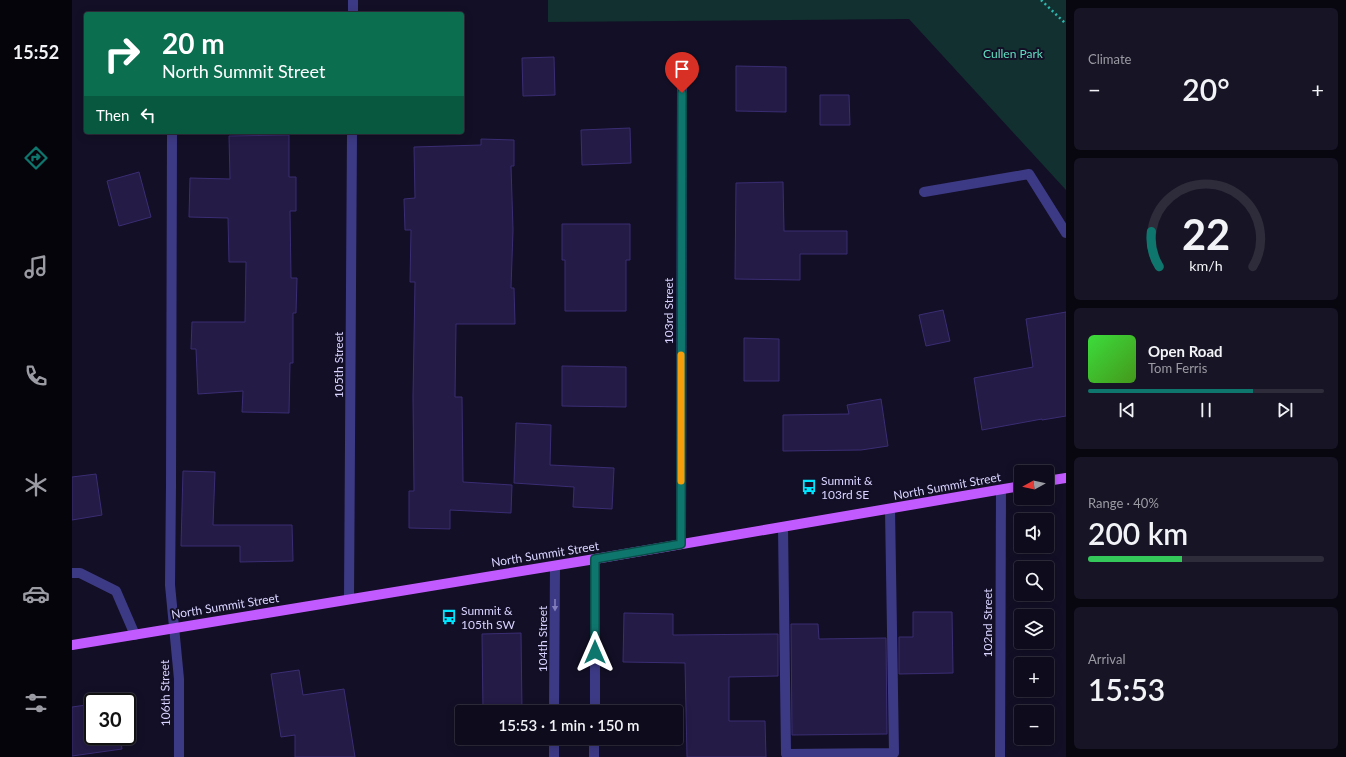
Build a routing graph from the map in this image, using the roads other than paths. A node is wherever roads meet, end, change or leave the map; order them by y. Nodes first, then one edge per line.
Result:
1 (353, 0) edge
2 (353, 12) edge
3 (682, 77) dead end
4 (172, 134) edge
5 (352, 134) edge
6 (924, 192) dead end
7 (1066, 233) edge
8 (1066, 478) edge
9 (1054, 480) edge
10 (1014, 487) edge
11 (1001, 490) junction
12 (890, 509) junction
13 (783, 527) junction
14 (681, 544) junction
15 (595, 559) junction
16 (555, 566) junction
17 (72, 573) edge
18 (349, 599) junction
19 (175, 628) junction
20 (135, 634) junction
21 (72, 645) edge
22 (554, 705) edge
23 (595, 705) edge
24 (554, 745) edge
25 (594, 745) edge
26 (882, 755) edge
27 (179, 757) edge
28 (554, 757) edge
29 (594, 757) edge
30 (1000, 757) edge

1 - 2 street
3 - 14 street, 103rd Street
4 - 19 street, 106th Street
5 - 18 street, 105th Street
6 - 7 street
8 - 9 main road
10 - 11 main road, North Summit Street
11 - 12 main road, North Summit Street
11 - 30 street, 102nd Street
12 - 13 main road, North Summit Street
12 - 26 street
13 - 14 main road, North Summit Street
13 - 26 street
14 - 15 main road, North Summit Street
15 - 16 main road, North Summit Street
15 - 23 street
16 - 18 main road, North Summit Street
16 -> 22 street, 104th Street
17 - 20 street
18 - 19 main road, North Summit Street
19 - 20 main road, North Summit Street
19 - 27 street, 106th Street
20 - 21 main road, North Summit Street
24 - 28 street
25 - 29 street

